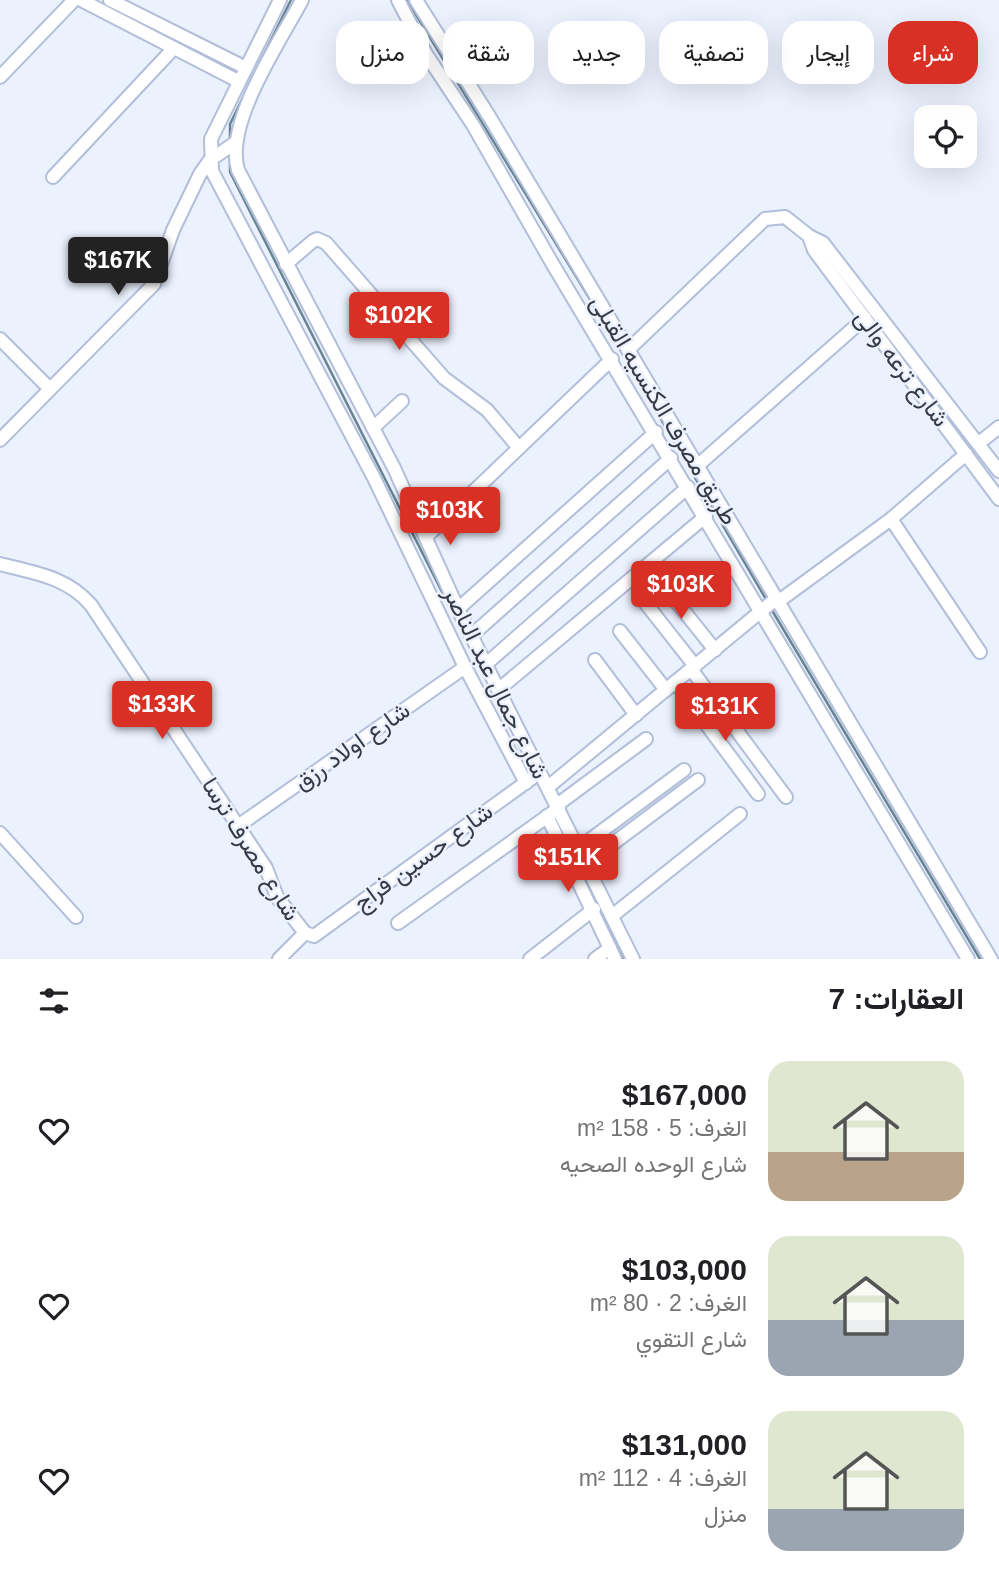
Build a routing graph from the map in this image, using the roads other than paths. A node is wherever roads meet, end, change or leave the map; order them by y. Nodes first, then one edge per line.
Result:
1 (74, 0) edge
2 (81, 0) edge
3 (110, 0) edge
4 (280, 0) edge
5 (302, 0) edge
6 (398, 0) edge
7 (418, 3) edge
8 (405, 15) junction
9 (267, 47) junction
10 (174, 48) junction
11 (244, 67) junction
12 (0, 77) edge
13 (238, 81) junction
14 (233, 144) junction
15 (214, 157) junction
16 (53, 177) dead end
17 (809, 236) junction
18 (286, 264) junction
19 (865, 318) junction
20 (0, 339) edge
21 (628, 349) junction
22 (612, 359) junction
23 (50, 389) junction
24 (402, 401) dead end
25 (999, 427) edge
26 (373, 428) junction
27 (656, 432) junction
28 (0, 440) edge
29 (979, 443) junction
30 (519, 448) junction
31 (966, 454) junction
32 (671, 458) junction
33 (697, 466) junction
34 (392, 469) junction
35 (999, 471) edge
36 (376, 477) junction
37 (688, 487) junction
38 (997, 492) edge
39 (717, 499) junction
40 (704, 513) junction
41 (891, 519) junction
42 (427, 536) junction
43 (0, 564) edge
44 (667, 590) dead end
45 (640, 596) dead end
46 (778, 600) junction
47 (458, 609) junction
48 (762, 611) junction
49 (620, 631) dead end
50 (471, 636) junction
51 (715, 650) junction
52 (980, 652) dead end
53 (595, 660) dead end
54 (485, 664) junction
55 (465, 667) junction
56 (693, 667) junction
57 (671, 686) junction
58 (498, 690) junction
59 (636, 715) junction
60 (646, 739) dead end
61 (684, 770) dead end
62 (534, 777) junction
63 (698, 780) dead end
64 (548, 787) junction
65 (758, 794) dead end
66 (786, 797) dead end
67 (554, 810) junction
68 (740, 814) dead end
69 (239, 826) junction
70 (0, 833) edge
71 (579, 848) junction
72 (587, 863) junction
73 (936, 863) junction
74 (917, 874) junction
75 (594, 909) junction
76 (612, 916) junction
77 (76, 917) dead end
78 (398, 922) dead end
79 (305, 933) junction
80 (613, 953) edge
81 (966, 958) edge
82 (279, 959) edge
83 (530, 959) edge
84 (595, 959) edge
85 (633, 959) edge
86 (992, 959) edge

1 - 12 street
2 - 10 street
3 - 11 street
4 - 9 street
5 - 9 street
6 - 8 street, طريق مصرف الكنسيه القبلى
7 - 8 street
7 - 21 street, طريق مصرف الكنسيه القبلى
8 - 22 street, طريق مصرف الكنسيه القبلى
9 - 11 street
9 - 14 street
10 - 13 street
10 - 16 street
11 - 13 street
13 - 15 street
14 - 15 street
14 - 18 street, شارع جمال عبد الناصر
15 - 23 street
15 - 36 street, شارع جمال عبد الناصر
17 - 19 street, شارع ترعه والى
17 - 21 street, شارع ترعه والى
17 - 29 street, شارع ترعه والى
18 - 26 street, شارع جمال عبد الناصر
18 - 30 street
19 - 31 street, شارع ترعه والى
19 - 33 street
20 - 23 street
21 - 33 street, طريق مصرف الكنسيه القبلى
22 - 27 street, طريق مصرف الكنسيه القبلى
22 - 30 street
23 - 28 street
24 - 26 street
25 - 29 street
26 - 34 street, شارع جمال عبد الناصر
27 - 32 street, طريق مصرف الكنسيه القبلى
27 - 47 street
29 - 35 street, شارع ترعه والى
30 - 42 street
31 - 38 street, شارع ترعه والى
31 - 41 street
32 - 37 street, طريق مصرف الكنسيه القبلى
32 - 50 street
33 - 39 street, طريق مصرف الكنسيه القبلى
34 - 36 street
34 - 42 street, شارع جمال عبد الناصر
36 - 55 street, شارع جمال عبد الناصر
37 - 40 street, طريق مصرف الكنسيه القبلى
37 - 54 street
39 - 40 street
39 - 46 street, طريق مصرف الكنسيه القبلى
40 - 48 street, طريق مصرف الكنسيه القبلى
40 - 58 street
41 - 46 street
41 - 52 street
42 - 47 street, شارع جمال عبد الناصر
43 - 69 street, شارع مصرف ترسا
44 - 51 street
45 - 56 street
46 - 48 street
46 - 73 street, طريق مصرف الكنسيه القبلى
47 - 50 street, شارع جمال عبد الناصر
48 - 51 street
48 - 74 street, طريق مصرف الكنسيه القبلى
49 - 57 street
50 - 54 street, شارع جمال عبد الناصر
51 - 56 street
53 - 59 street
54 - 58 street, شارع جمال عبد الناصر
55 - 62 street, شارع جمال عبد الناصر
55 - 69 street, شارع اولاد رزق
56 - 57 street
56 - 66 street
57 - 59 street
57 - 65 street
58 - 62 street, شارع جمال عبد الناصر
59 - 64 street
60 - 67 street
61 - 71 street
62 - 64 street, شارع جمال عبد الناصر
62 - 79 street, شارع حسين فراج
63 - 72 street
64 - 67 street, شارع جمال عبد الناصر
67 - 71 street, شارع جمال عبد الناصر
67 - 75 street, شارع جمال عبد الناصر
67 - 78 street
68 - 76 street
69 - 79 street, شارع مصرف ترسا
70 - 77 street
71 - 72 street, شارع جمال عبد الناصر
72 - 76 street, شارع جمال عبد الناصر
73 - 74 street
73 - 86 street, طريق مصرف الكنسيه القبلى
74 - 81 street, طريق مصرف الكنسيه القبلى
75 - 80 street, شارع جمال عبد الناصر
75 - 83 street
76 - 85 street, شارع جمال عبد الناصر
79 - 82 street
80 - 84 street

